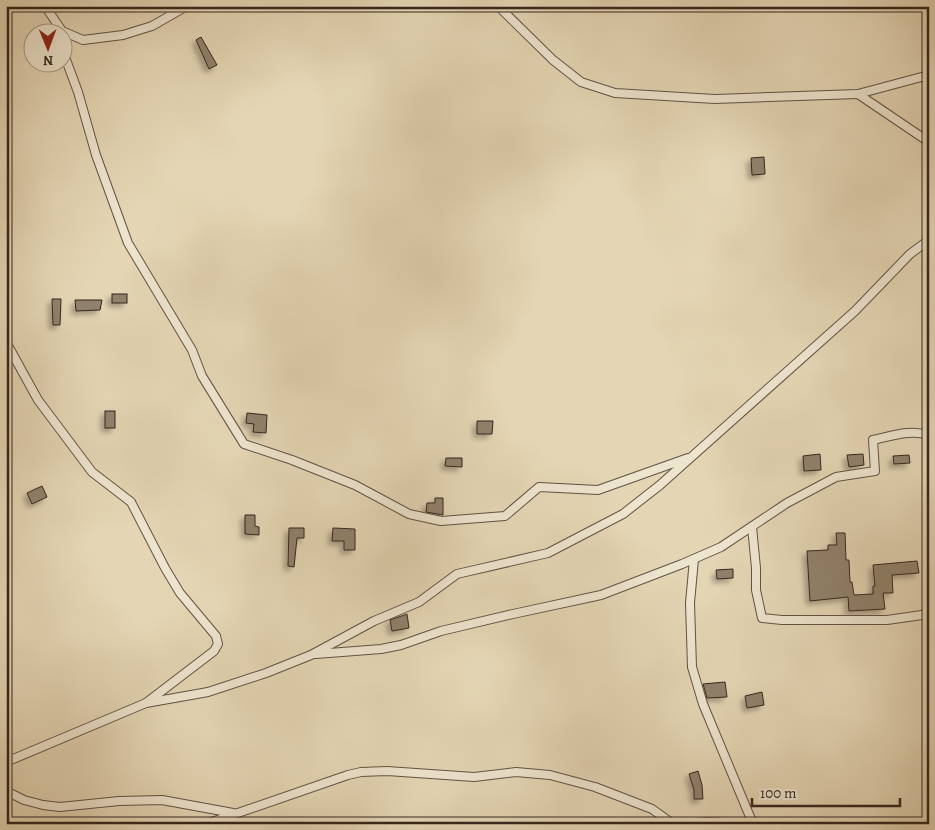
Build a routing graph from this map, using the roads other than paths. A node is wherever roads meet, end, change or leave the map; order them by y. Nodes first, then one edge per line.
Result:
1 (45, 6) edge
2 (187, 6) edge
3 (498, 6) edge
4 (51, 16) junction
5 (53, 22) edge
6 (71, 72) edge
7 (929, 75) edge
8 (858, 94) junction
9 (929, 142) edge
10 (929, 240) edge
11 (6, 342) edge
12 (929, 435) edge
13 (692, 456) junction
14 (752, 527) junction
15 (694, 559) junction
16 (929, 614) edge
17 (312, 655) junction
18 (146, 702) junction
19 (6, 762) edge
20 (6, 791) edge
21 (235, 814) junction
22 (206, 824) edge
23 (673, 824) edge
24 (684, 824) edge
25 (751, 824) edge

1 - 4 street
2 - 4 street
3 - 8 street
4 - 5 street
6 - 13 street
7 - 8 street
8 - 9 street
10 - 13 street
11 - 18 street
12 - 14 street
13 - 17 street
14 - 15 street
14 - 16 street
15 - 17 street
15 - 25 street
17 - 18 street
18 - 19 street
20 - 21 street
21 - 22 street
21 - 23 street
24 - 25 street

